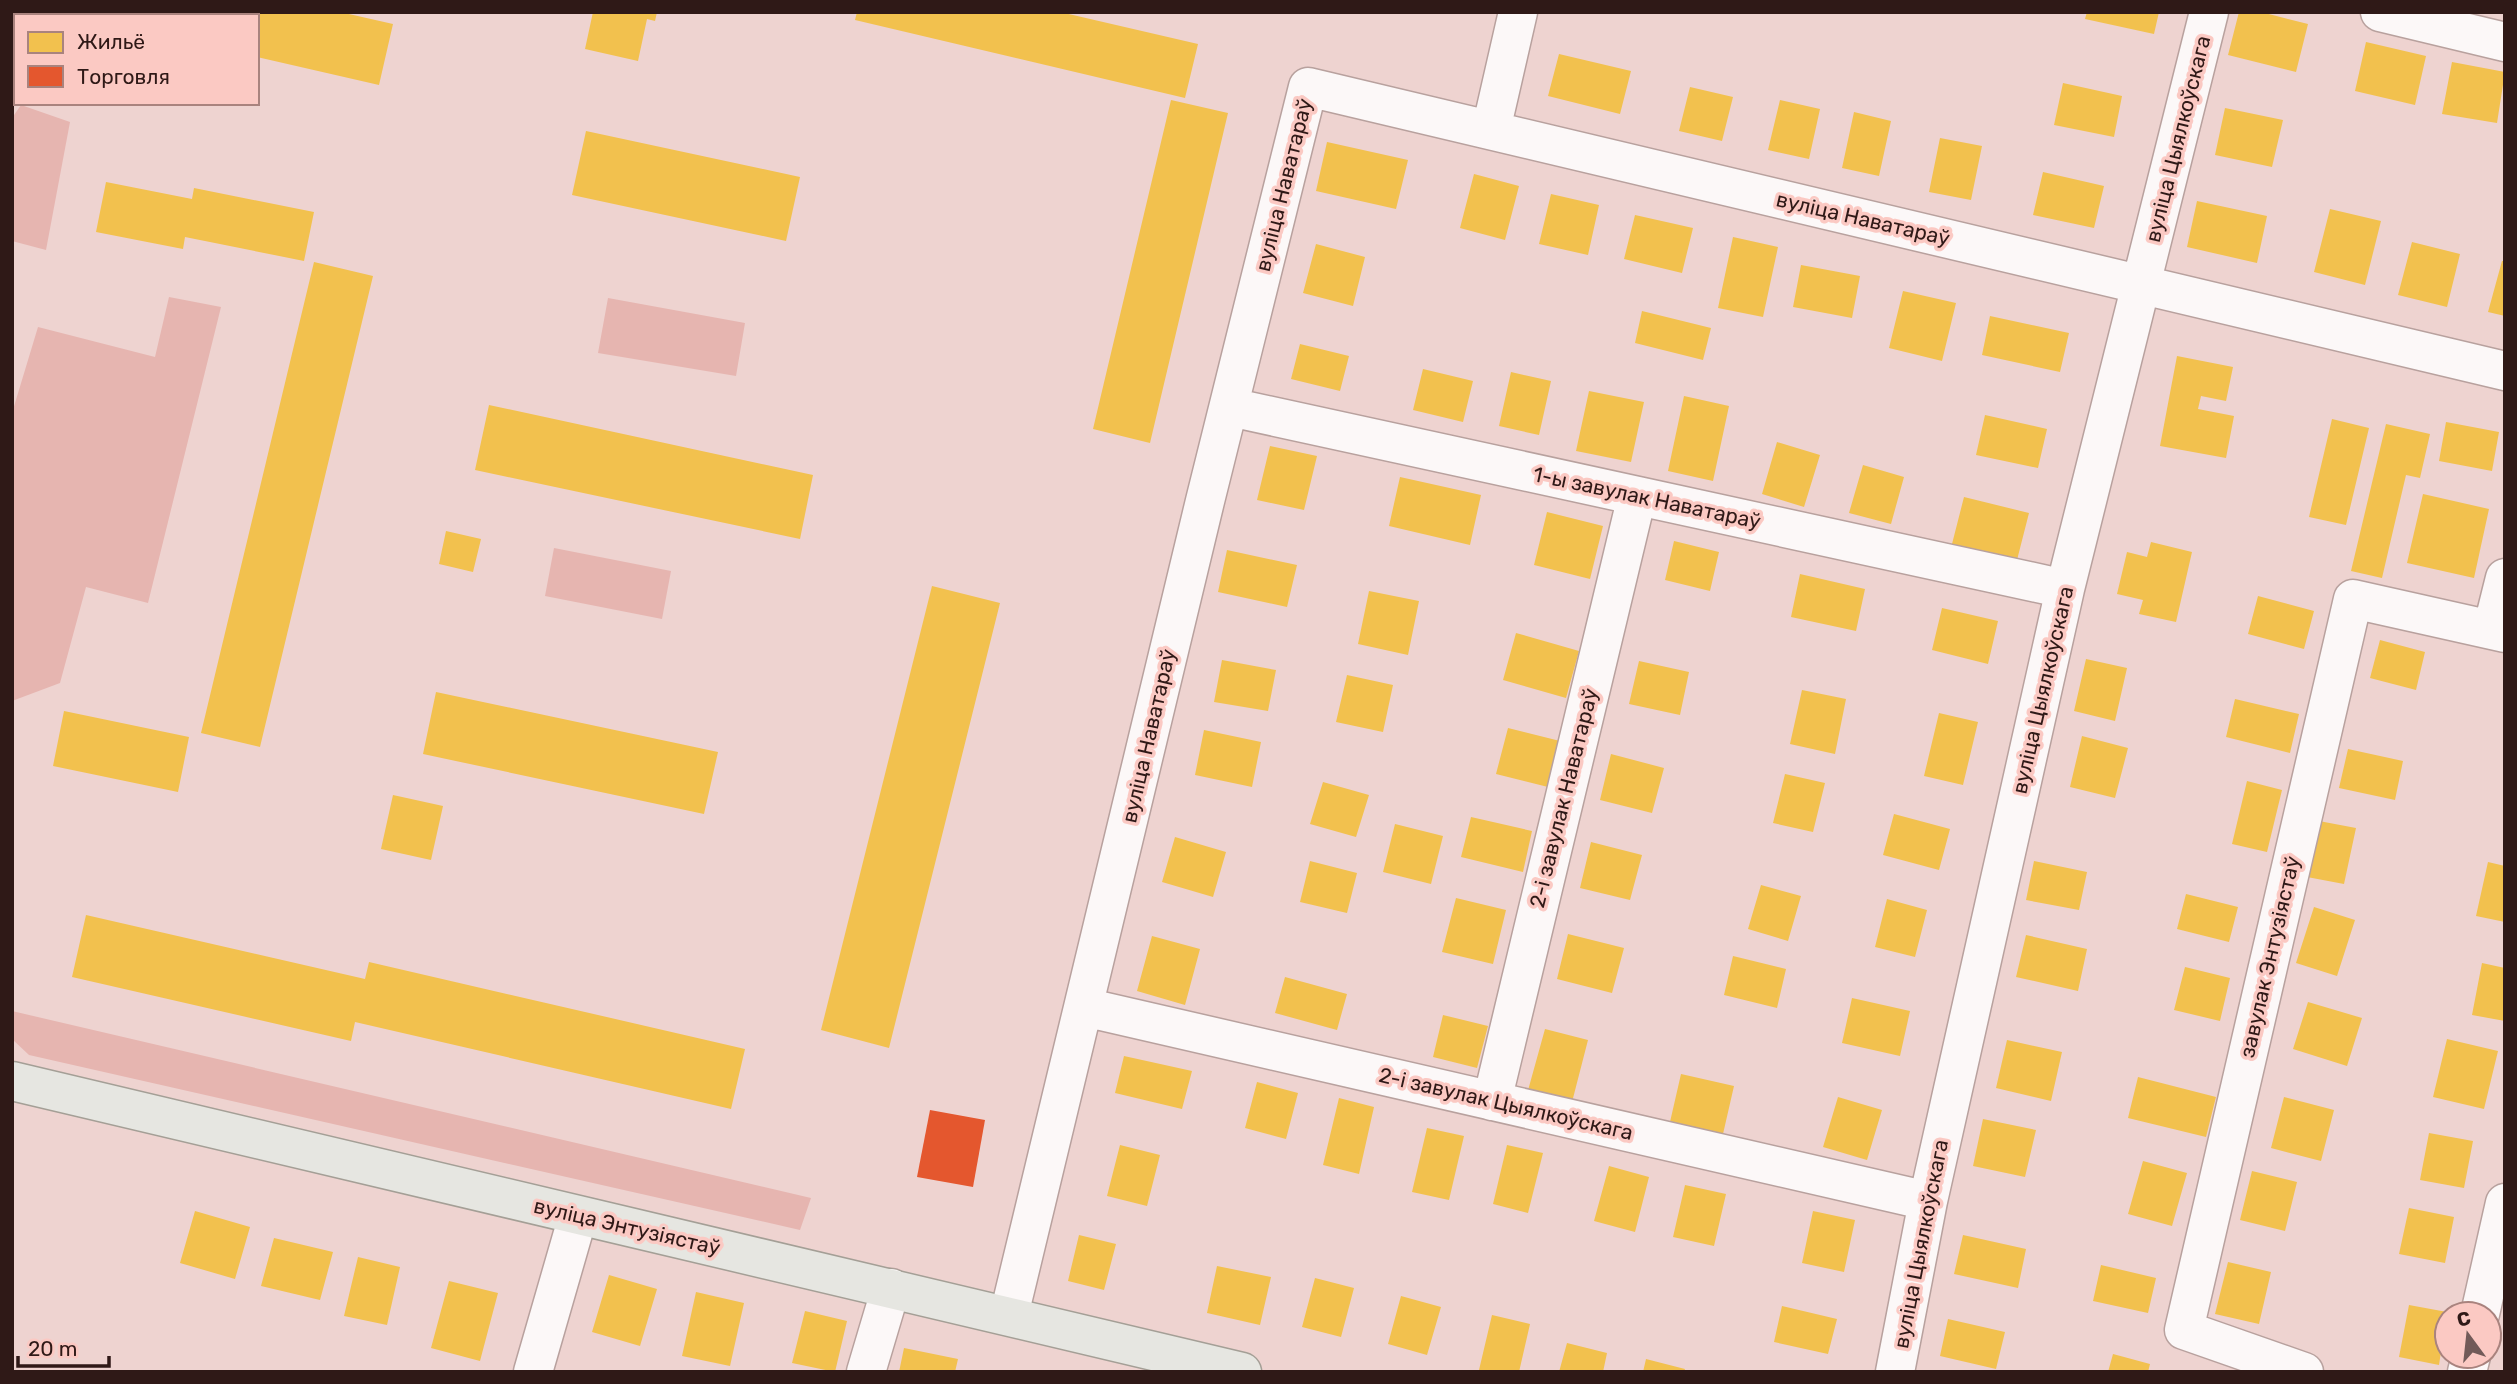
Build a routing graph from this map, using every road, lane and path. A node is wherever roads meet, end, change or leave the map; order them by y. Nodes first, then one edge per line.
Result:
1 (1518, 12) edge
2 (2209, 12) edge
3 (2380, 12) edge
4 (2505, 42) edge
5 (1491, 130) junction
6 (2142, 284) junction
7 (2505, 371) edge
8 (1230, 407) junction
9 (1637, 496) junction
10 (2505, 578) edge
11 (2065, 589) junction
12 (2498, 632) edge
13 (1084, 1007) junction
14 (12, 1081) edge
15 (1492, 1101) junction
16 (1928, 1201) junction
17 (2505, 1203) edge
18 (578, 1216) junction
19 (891, 1288) junction
20 (2483, 1300) edge
21 (1009, 1315) junction
22 (533, 1372) edge
23 (866, 1372) edge
24 (1242, 1372) edge
25 (1895, 1372) edge
26 (2304, 1372) edge

1 - 5 street
2 - 6 street, вуліца Цыялкоўскага
3 - 4 street
5 - 6 street, вуліца Наватараў
5 - 8 street, вуліца Наватараў
6 - 7 street, вуліца Наватараў
6 - 11 street, вуліца Цыялкоўскага
8 - 9 street, 1-ы завулак Наватараў
8 - 13 street, вуліца Наватараў
9 - 11 street, 1-ы завулак Наватараў
9 - 15 street, 2-і завулак Наватараў
10 - 12 street, завулак Энтузіястаў
11 - 16 street, вуліца Цыялкоўскага
12 - 26 street, завулак Энтузіястаў
13 - 15 street, 2-і завулак Цыялкоўскага
13 - 21 street, вуліца Наватараў
14 - 18 main road, вуліца Энтузіястаў
15 - 16 street, 2-і завулак Цыялкоўскага
16 - 25 street, вуліца Цыялкоўскага
17 - 20 street
18 - 19 main road, вуліца Энтузіястаў
18 - 22 street
19 - 21 main road, вуліца Энтузіястаў
19 - 23 street
21 - 24 main road, вуліца Энтузіястаў

